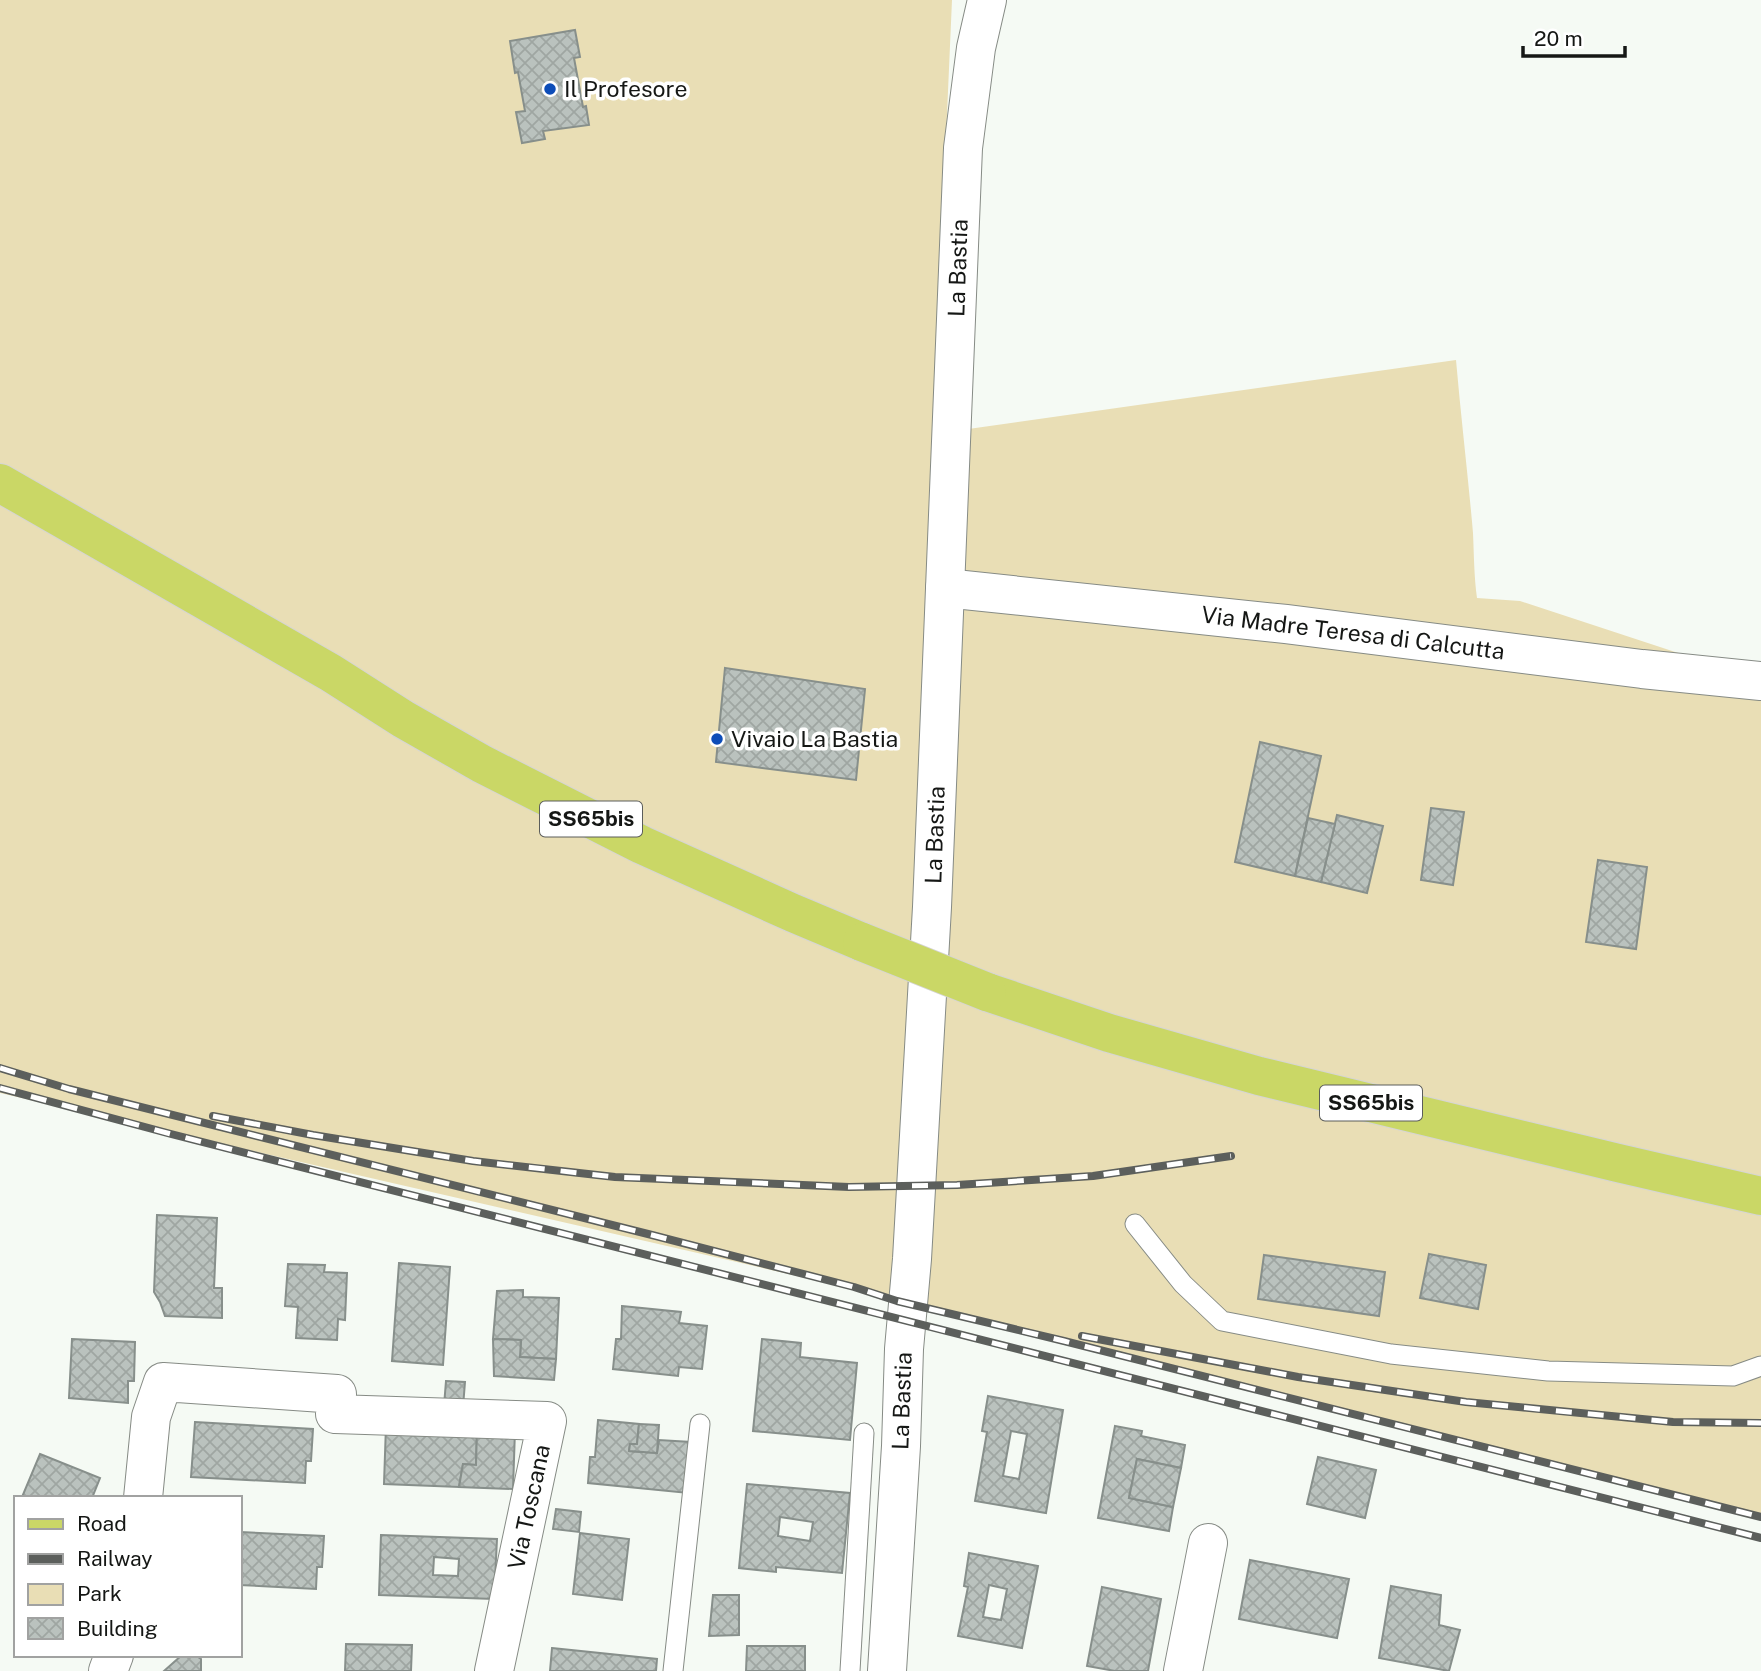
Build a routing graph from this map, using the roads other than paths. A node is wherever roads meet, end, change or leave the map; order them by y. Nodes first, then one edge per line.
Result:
1 (987, 0) edge
2 (0, 483) edge
3 (945, 588) junction
4 (1761, 681) edge
5 (1761, 1196) edge
6 (1136, 1224) dead end
7 (1761, 1366) edge
8 (700, 1424) dead end
9 (864, 1433) dead end
10 (143, 1496) edge
11 (1208, 1543) dead end
12 (494, 1671) edge
13 (673, 1671) edge
14 (850, 1671) edge
15 (887, 1671) edge
16 (1182, 1671) edge

1 - 3 street, La Bastia
2 - 5 main road, SS65bis, bridge
3 - 4 street, Via Madre Teresa di Calcutta
3 - 15 street, La Bastia
6 - 7 lane
8 - 13 lane
9 - 14 lane
10 - 12 street, Via Toscana
11 - 16 street

